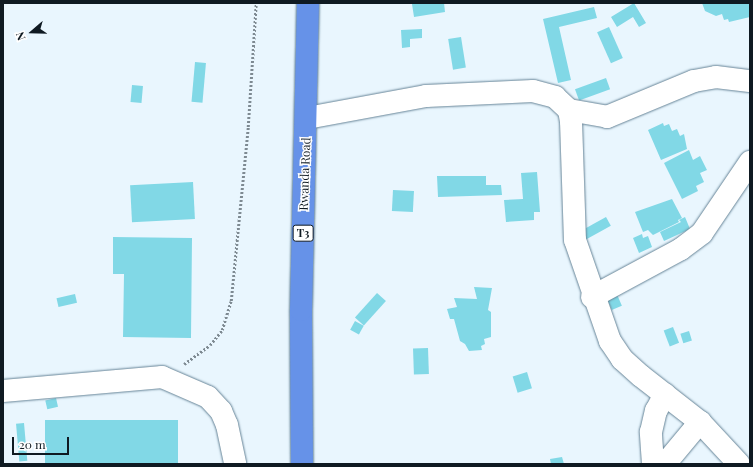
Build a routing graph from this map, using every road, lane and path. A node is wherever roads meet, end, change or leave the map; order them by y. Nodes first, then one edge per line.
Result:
1 (256, 3) edge
2 (308, 3) edge
3 (750, 81) edge
4 (569, 110) junction
5 (307, 118) junction
6 (750, 162) edge
7 (592, 297) junction
8 (162, 377) junction
9 (3, 390) edge
10 (665, 394) junction
11 (700, 422) junction
12 (235, 464) edge
13 (302, 464) edge
14 (653, 464) edge
15 (665, 464) edge
16 (738, 464) edge

1 - 8 path
2 - 5 highway, Rwanda Road / T3
3 - 4 street
4 - 5 street
4 - 7 street
5 - 13 highway, Rwanda Road / T3
6 - 7 street
7 - 10 street
8 - 9 street
8 - 12 street
10 - 11 street
10 - 14 street
11 - 15 street
11 - 16 street

